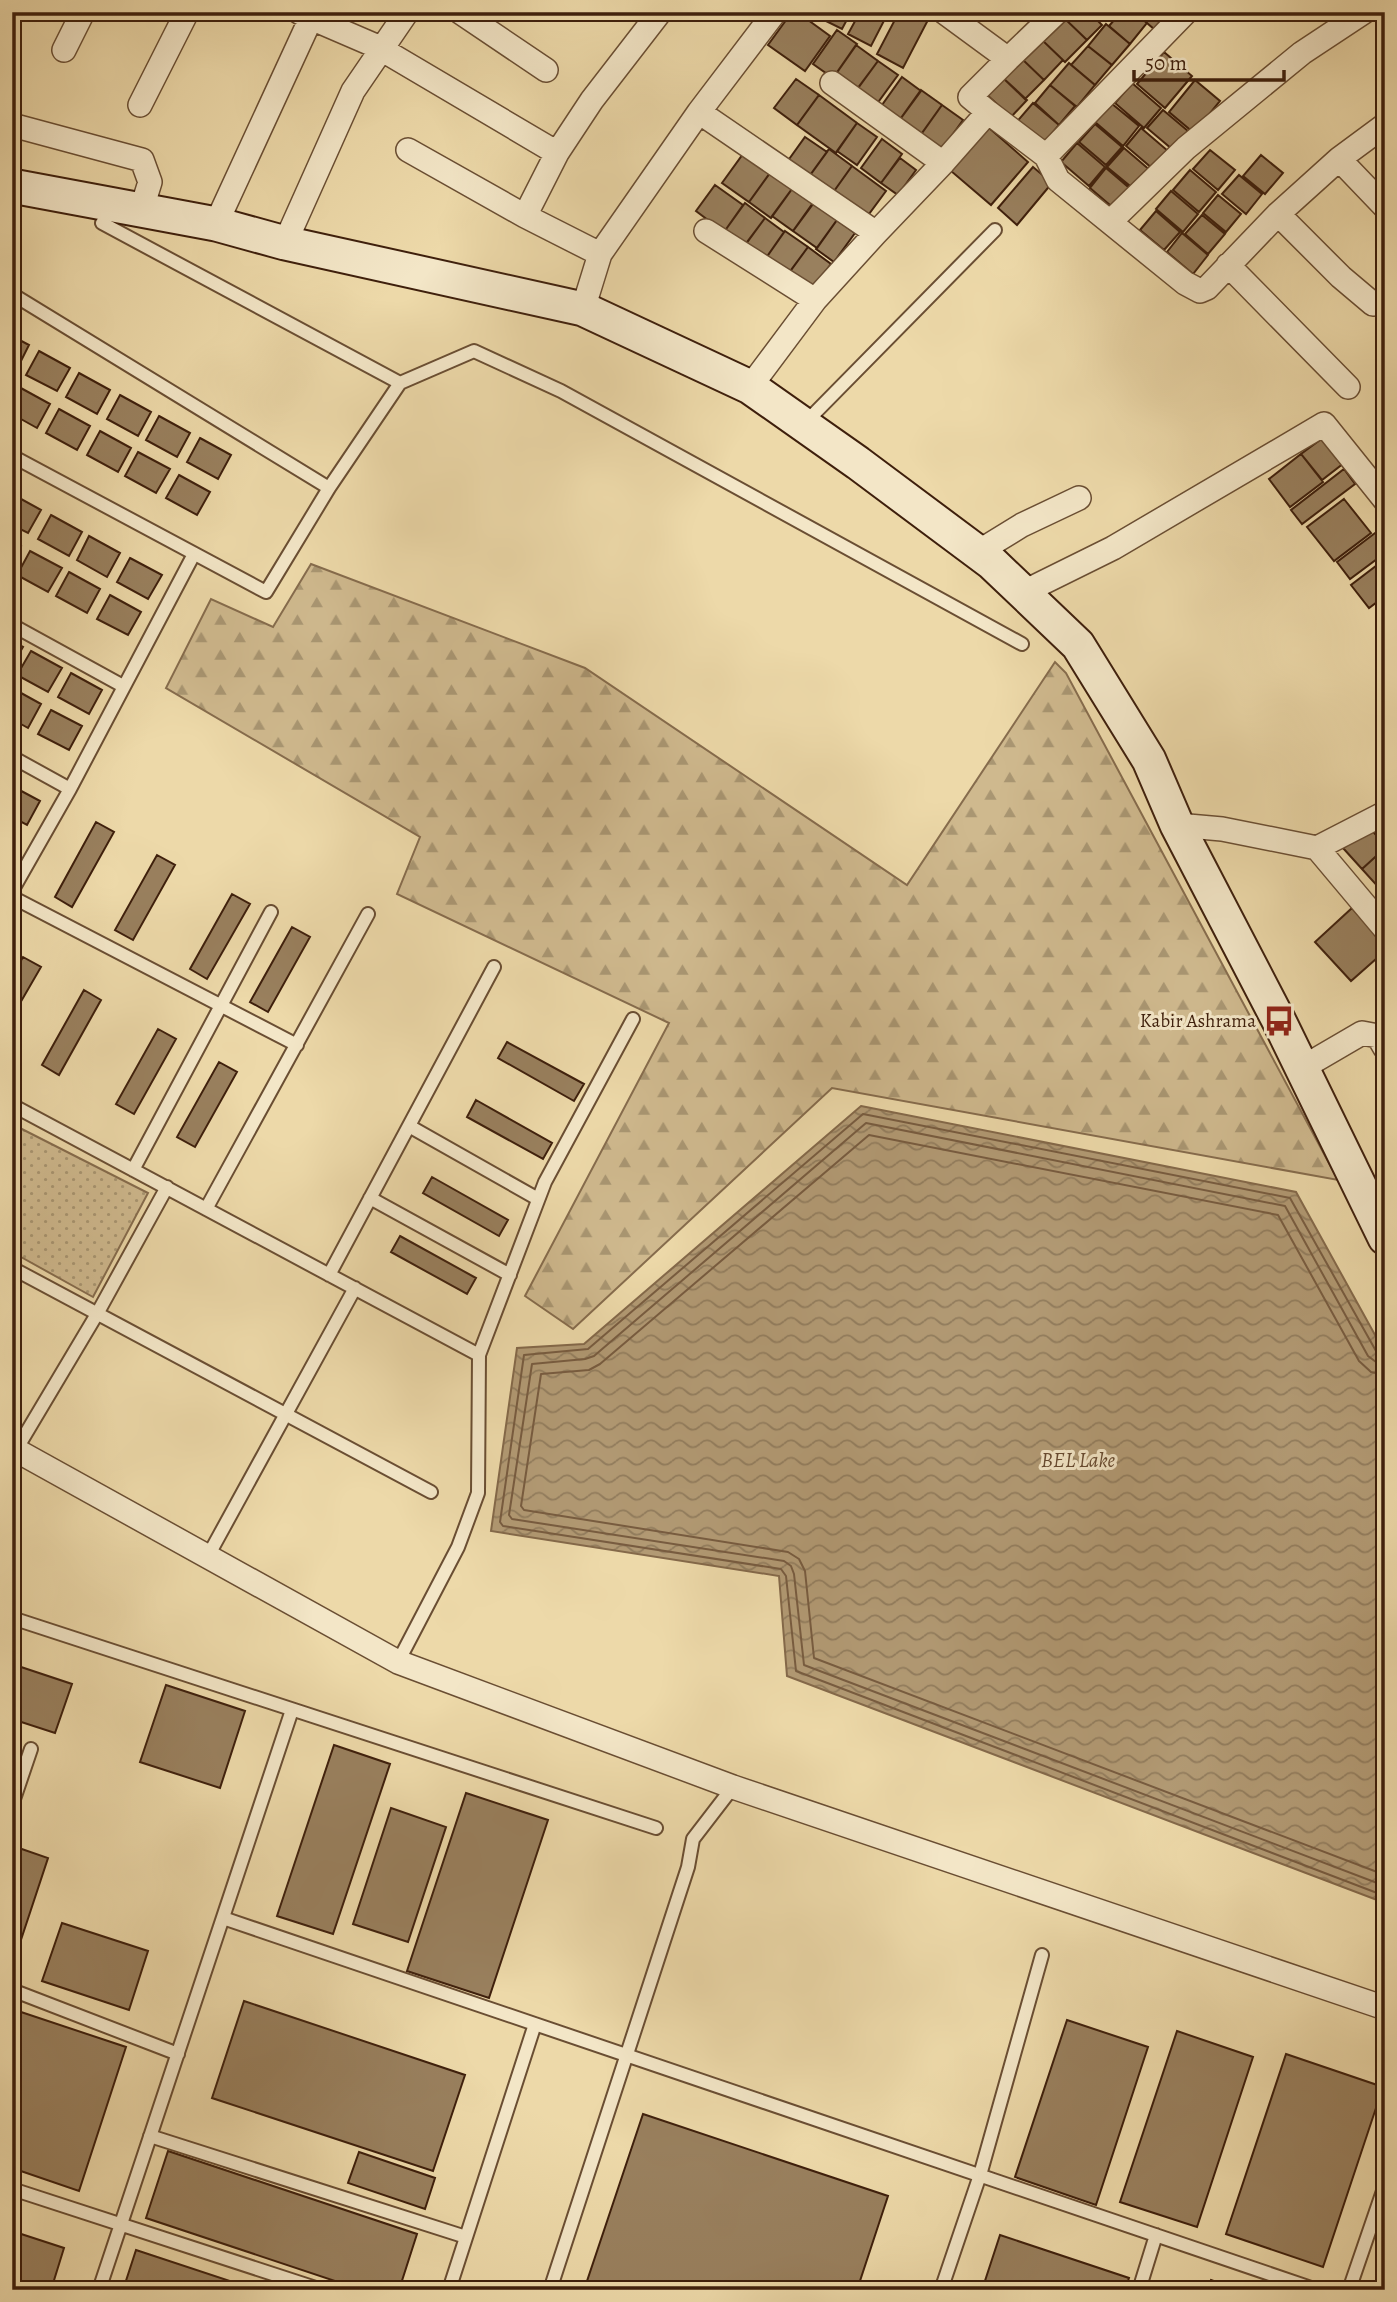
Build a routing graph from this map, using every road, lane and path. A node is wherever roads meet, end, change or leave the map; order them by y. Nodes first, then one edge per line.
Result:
1 (83, 12) edge
2 (187, 12) edge
3 (407, 12) edge
4 (460, 12) edge
5 (660, 12) edge
6 (775, 12) edge
7 (944, 12) edge
8 (1056, 12) edge
9 (1185, 12) edge
10 (1364, 12) edge
11 (305, 15) edge
12 (64, 50) dead end
13 (381, 50) junction
14 (1008, 59) junction
15 (546, 70) dead end
16 (832, 83) dead end
17 (140, 105) dead end
18 (699, 112) junction
19 (988, 112) junction
20 (12, 125) edge
21 (1385, 125) edge
22 (408, 150) dead end
23 (557, 153) junction
24 (1046, 156) junction
25 (1339, 159) junction
26 (943, 163) junction
27 (12, 186) edge
28 (1385, 207) edge
29 (141, 211) junction
30 (1278, 214) junction
31 (525, 216) junction
32 (1110, 222) junction
33 (102, 223) dead end
34 (216, 224) junction
35 (995, 230) dead end
36 (706, 231) dead end
37 (876, 233) junction
38 (285, 243) junction
39 (600, 254) junction
40 (1228, 265) junction
41 (12, 294) edge
42 (815, 300) junction
43 (1373, 304) dead end
44 (583, 309) junction
45 (400, 383) junction
46 (750, 387) junction
47 (1348, 387) dead end
48 (804, 425) junction
49 (12, 456) edge
50 (329, 488) junction
51 (1079, 498) dead end
52 (1385, 500) edge
53 (978, 552) junction
54 (194, 554) junction
55 (1022, 593) junction
56 (12, 625) edge
57 (1022, 644) dead end
58 (123, 686) junction
59 (12, 757) edge
60 (70, 789) junction
61 (1385, 813) edge
62 (1177, 825) junction
63 (1317, 848) junction
64 (12, 894) edge
65 (271, 912) dead end
66 (368, 914) dead end
67 (1385, 929) edge
68 (494, 967) dead end
69 (222, 1006) junction
70 (633, 1019) dead end
71 (297, 1045) junction
72 (1385, 1048) edge
73 (1302, 1068) junction
74 (12, 1105) edge
75 (409, 1126) junction
76 (133, 1170) junction
77 (167, 1187) junction
78 (370, 1198) junction
79 (538, 1199) junction
80 (206, 1209) junction
81 (1383, 1230) edge
82 (12, 1268) edge
83 (329, 1275) junction
84 (510, 1275) junction
85 (355, 1288) junction
86 (97, 1314) junction
87 (479, 1355) junction
88 (286, 1414) junction
89 (14, 1449) edge
90 (431, 1492) dead end
91 (208, 1556) junction
92 (12, 1618) edge
93 (398, 1662) junction
94 (292, 1710) junction
95 (31, 1749) dead end
96 (733, 1787) junction
97 (12, 1805) edge
98 (656, 1828) dead end
99 (223, 1918) junction
100 (1042, 1955) dead end
101 (12, 1990) edge
102 (1385, 2008) edge
103 (535, 2024) junction
104 (178, 2054) junction
105 (626, 2055) junction
106 (150, 2136) junction
107 (980, 2175) junction
108 (1385, 2185) edge
109 (12, 2189) edge
110 (121, 2224) junction
111 (1156, 2235) junction
112 (466, 2236) junction
113 (99, 2290) edge
114 (322, 2290) edge
115 (449, 2290) edge
116 (550, 2290) edge
117 (941, 2290) edge
118 (1139, 2290) edge
119 (1317, 2290) edge
120 (1349, 2290) edge

1 - 12 street
2 - 17 street
3 - 13 street
4 - 15 street
5 - 23 street
6 - 18 street
7 - 14 street
8 - 14 street
9 - 24 street
10 - 32 street
11 - 13 street
11 - 34 street
13 - 23 street
13 - 38 street
14 - 19 street
16 - 26 street
18 - 37 street
18 - 39 street
19 - 24 street
19 - 26 street
20 - 29 street
21 - 25 street
22 - 31 street
23 - 31 street
24 - 32 street
25 - 28 street
25 - 30 street
26 - 37 street
27 - 29 street
29 - 34 street
30 - 40 street
30 - 43 street
31 - 39 street
32 - 40 street
33 - 45 lane
34 - 38 street
35 - 48 lane
36 - 42 street
37 - 42 street
38 - 44 street
39 - 44 street
40 - 47 street
41 - 50 lane
42 - 46 street
44 - 46 street
45 - 50 lane
45 - 57 lane
46 - 48 street
48 - 53 street
49 - 54 lane
50 - 54 lane
51 - 53 street
52 - 55 street
53 - 55 street
54 - 58 lane
55 - 62 street
56 - 58 lane
58 - 60 lane
59 - 60 lane
60 - 64 lane
61 - 63 street
62 - 63 street
62 - 73 street
63 - 67 street
64 - 69 lane
65 - 69 lane
66 - 71 lane
68 - 75 lane
69 - 71 lane
69 - 76 lane
70 - 79 lane
71 - 80 lane
72 - 73 street
73 - 81 street
74 - 76 lane
75 - 78 lane
75 - 79 lane
76 - 77 lane
77 - 80 lane
77 - 86 lane
78 - 83 lane
78 - 84 lane
79 - 84 lane
80 - 83 lane
82 - 86 lane
83 - 85 lane
84 - 87 lane
85 - 87 lane
85 - 88 lane
86 - 88 lane
86 - 89 lane
87 - 93 lane
88 - 90 lane
88 - 91 lane
89 - 91 street
91 - 93 street
92 - 94 lane
93 - 96 street
94 - 98 lane
94 - 99 lane
95 - 97 lane
96 - 102 street
96 - 105 lane
99 - 103 lane
99 - 104 lane
100 - 107 lane
101 - 104 lane
103 - 105 lane
103 - 112 lane
104 - 106 lane
105 - 107 lane
105 - 116 lane
106 - 110 lane
106 - 112 lane
107 - 111 lane
107 - 117 lane
108 - 120 lane
109 - 110 lane
110 - 113 lane
110 - 114 lane
111 - 118 lane
111 - 119 lane
112 - 115 lane

